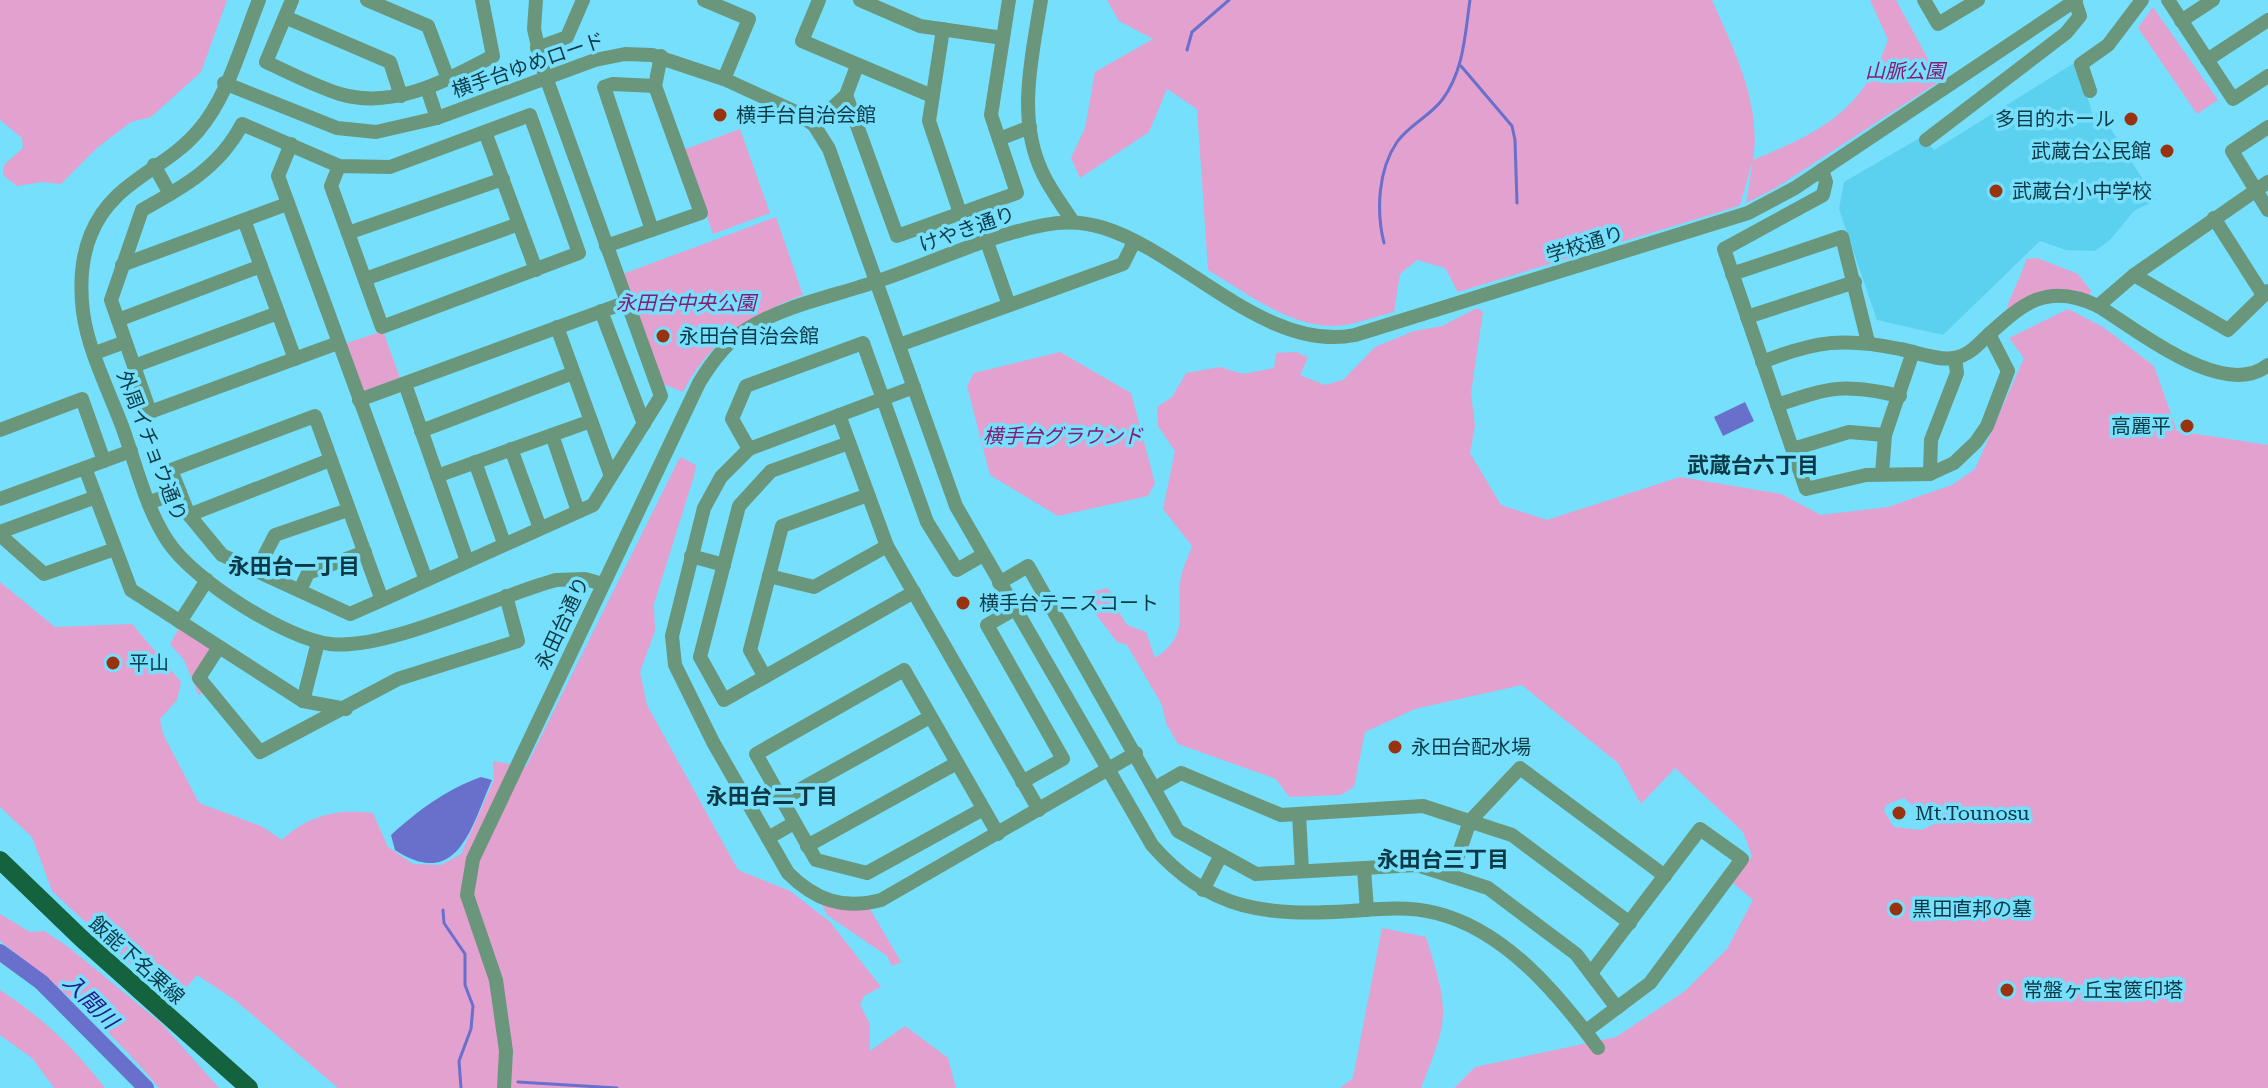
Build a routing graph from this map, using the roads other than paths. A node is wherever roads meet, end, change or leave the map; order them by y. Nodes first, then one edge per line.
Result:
1 (259, 0) edge
2 (292, 0) edge
3 (367, 0) edge
4 (482, 0) edge
5 (536, 0) edge
6 (583, 0) edge
7 (704, 0) edge
8 (819, 0) edge
9 (860, 0) edge
10 (1009, 0) edge
11 (1041, 0) edge
12 (1924, 0) edge
13 (1978, 0) edge
14 (2142, 0) edge
15 (2168, 0) edge
16 (2213, 0) edge
17 (2071, 2) edge
18 (285, 17) junction
19 (2268, 20) edge
20 (2181, 21) junction
21 (943, 29) junction
22 (1003, 38) junction
23 (537, 48) junction
24 (661, 56) junction
25 (2207, 60) junction
26 (857, 66) junction
27 (2268, 76) edge
28 (546, 78) junction
29 (448, 79) junction
30 (724, 79) junction
31 (224, 83) junction
32 (655, 86) junction
33 (427, 88) junction
34 (2090, 91) dead end
35 (497, 95) junction
36 (846, 95) junction
37 (401, 96) junction
38 (932, 96) junction
39 (437, 118) junction
40 (508, 123) junction
41 (814, 125) junction
42 (1030, 127) junction
43 (2268, 127) edge
44 (485, 132) junction
45 (999, 139) junction
46 (1926, 140) dead end
47 (291, 144) junction
48 (154, 165) junction
49 (339, 166) junction
50 (1822, 170) junction
51 (582, 176) junction
52 (503, 179) junction
53 (555, 186) junction
54 (2262, 186) edge
55 (170, 194) junction
56 (287, 204) junction
57 (2268, 210) edge
58 (960, 213) junction
59 (2214, 218) junction
60 (244, 220) junction
61 (1073, 222) junction
62 (519, 224) junction
63 (652, 230) junction
64 (348, 233) junction
65 (987, 242) junction
66 (1134, 242) junction
67 (606, 246) junction
68 (122, 265) junction
69 (261, 266) junction
70 (536, 270) junction
71 (1732, 274) junction
72 (2134, 275) junction
73 (365, 279) junction
74 (877, 282) junction
75 (1855, 282) junction
76 (2265, 293) edge
77 (627, 302) junction
78 (1009, 305) junction
79 (2098, 306) junction
80 (601, 311) junction
81 (278, 313) junction
82 (1747, 317) junction
83 (118, 320) junction
84 (557, 327) junction
85 (1989, 334) junction
86 (125, 342) junction
87 (1868, 342) junction
88 (338, 343) junction
89 (899, 345) junction
90 (1913, 352) junction
91 (95, 353) junction
92 (1955, 358) junction
93 (295, 359) junction
94 (1762, 362) junction
95 (2268, 365) edge
96 (134, 366) junction
97 (573, 373) junction
98 (405, 384) junction
99 (914, 387) junction
100 (1900, 396) junction
101 (884, 398) junction
102 (359, 400) junction
103 (1777, 405) junction
104 (839, 415) junction
105 (591, 421) junction
106 (644, 424) junction
107 (0, 430) edge
108 (421, 431) junction
109 (552, 435) junction
110 (1885, 435) junction
111 (849, 443) junction
112 (511, 449) junction
113 (749, 449) junction
114 (1793, 449) junction
115 (131, 451) junction
116 (330, 460) junction
117 (104, 461) junction
118 (475, 462) junction
119 (85, 468) junction
120 (1882, 474) junction
121 (1930, 474) junction
122 (437, 476) junction
123 (611, 476) junction
124 (180, 492) junction
125 (868, 495) junction
126 (96, 497) junction
127 (0, 499) edge
128 (150, 502) junction
129 (348, 510) junction
130 (578, 511) junction
131 (189, 515) junction
132 (540, 528) junction
133 (0, 534) edge
134 (504, 543) junction
135 (887, 546) junction
136 (115, 549) junction
137 (365, 552) junction
138 (983, 555) junction
139 (691, 556) junction
140 (467, 561) junction
141 (724, 565) junction
142 (257, 570) junction
143 (769, 576) junction
144 (207, 580) junction
145 (426, 580) junction
146 (999, 583) junction
147 (603, 584) junction
148 (300, 590) junction
149 (914, 592) junction
150 (506, 596) junction
151 (382, 600) junction
152 (1015, 609) junction
153 (180, 622) junction
154 (318, 642) junction
155 (219, 647) junction
156 (765, 677) junction
157 (303, 701) junction
158 (346, 709) junction
159 (930, 717) junction
160 (1136, 753) junction
161 (957, 763) junction
162 (1107, 770) junction
163 (1022, 782) junction
164 (1155, 788) junction
165 (781, 800) junction
166 (983, 809) junction
167 (1039, 810) junction
168 (1299, 814) junction
169 (1470, 821) junction
170 (794, 823) junction
171 (998, 834) junction
172 (768, 838) junction
173 (807, 846) junction
174 (1221, 855) junction
175 (0, 860) edge
176 (1364, 869) junction
177 (1302, 871) junction
178 (1451, 876) junction
179 (1665, 876) junction
180 (1209, 893) junction
181 (1367, 910) junction
182 (1630, 923) junction
183 (1591, 973) junction
184 (1617, 1008) junction
185 (1586, 1031) junction
186 (1598, 1048) dead end
187 (249, 1088) edge
188 (504, 1088) edge

1 - 31 street, 外周イチョウ通り
2 - 18 street
3 - 29 street
4 - 29 street
5 - 23 street
6 - 23 street
7 - 30 street
8 - 26 street
9 - 21 street
10 - 22 street
11 - 42 street
12 - 13 street
14 - 34 street
15 - 20 street
16 - 20 street
17 - 46 street
17 - 50 street, 学校通り
18 - 37 street
18 - 37 street
19 - 25 street
20 - 25 street
21 - 22 street
21 - 38 street
22 - 45 street
23 - 28 street
24 - 28 street, 横手台ゆめロード
24 - 30 street, 横手台ゆめロード
24 - 32 street
25 - 27 street
26 - 36 street
26 - 38 street
28 - 35 street, 横手台ゆめロード
28 - 51 street
29 - 33 street
30 - 41 street, 横手台ゆめロード
31 - 39 street, 横手台ゆめロード
31 - 48 street, 外周イチョウ通り
32 - 63 street
32 - 63 street
33 - 37 street
33 - 39 street
35 - 39 street, 横手台ゆめロード
35 - 40 street
36 - 41 street
36 - 58 street
38 - 58 street
40 - 44 street
40 - 53 street
41 - 74 street
42 - 45 street
42 - 61 street
43 - 54 street
44 - 49 street
44 - 52 street
45 - 58 street
47 - 49 street
47 - 55 street
47 - 56 street
48 - 55 street
48 - 91 street, 外周イチョウ通り
49 - 64 street
50 - 66 street, 学校通り
50 - 71 street
51 - 53 street
51 - 67 street
52 - 62 street
52 - 64 street
53 - 70 street
54 - 57 street
54 - 59 street
55 - 68 street
56 - 60 street
56 - 88 street
59 - 72 street
59 - 76 street
60 - 68 street
60 - 69 street
61 - 65 street, けやき通り
61 - 66 street, 学校通り
62 - 70 street
62 - 73 street
63 - 67 street
64 - 73 street
65 - 74 street, けやき通り
65 - 78 street
66 - 78 street
67 - 77 street
68 - 83 street
69 - 81 street
69 - 83 street
70 - 73 street
71 - 75 street
71 - 82 street
72 - 76 street
72 - 79 street
74 - 89 street
74 - 147 street, 永田台通り
75 - 82 street
75 - 87 street
77 - 80 street
77 - 106 street
78 - 89 street
79 - 85 street
79 - 95 street
80 - 84 street
80 - 106 street
81 - 93 street
81 - 96 street
82 - 94 street
83 - 86 street
84 - 97 street
84 - 98 street
85 - 92 street
85 - 121 street
86 - 91 street
86 - 96 street
87 - 90 street
87 - 94 street
88 - 93 street
88 - 102 street
89 - 99 street
90 - 92 street
90 - 100 street
91 - 115 street, 外周イチョウ通り
92 - 121 street
93 - 96 street
94 - 103 street
97 - 105 street
97 - 108 street
98 - 102 street
98 - 108 street
99 - 101 street
99 - 138 street
100 - 103 street
100 - 110 street
101 - 104 street
101 - 113 street
101 - 138 street
102 - 145 street
103 - 114 street
104 - 111 street
104 - 113 street
105 - 109 street
105 - 123 street
106 - 123 street
107 - 117 street
108 - 122 street
109 - 112 street
109 - 130 street
110 - 114 street
110 - 120 street
111 - 125 street
111 - 141 street
112 - 118 street
112 - 132 street
113 - 139 street
114 - 120 street
115 - 117 street
115 - 128 street, 外周イチョウ通り
116 - 124 street
116 - 129 street
116 - 131 street
117 - 119 street
118 - 122 street
118 - 134 street
119 - 126 street
119 - 127 street
120 - 121 street
122 - 140 street
123 - 130 street
124 - 128 street
124 - 131 street
125 - 135 street
125 - 143 street
126 - 133 street
126 - 136 street
128 - 144 street, 外周イチョウ通り
129 - 137 street
129 - 142 street
130 - 132 street
131 - 142 street
132 - 134 street
133 - 136 street
134 - 140 street
135 - 143 street
135 - 149 street
136 - 153 street
137 - 148 street
137 - 151 street
138 - 146 street
139 - 141 street
139 - 172 street
140 - 145 street
141 - 156 street
142 - 148 street
143 - 156 street
144 - 153 street
144 - 154 street, 外周イチョウ通り
145 - 151 street
146 - 152 street
146 - 160 street
147 - 150 street, 外周イチョウ通り
147 - 188 street, 永田台通り
148 - 151 street
149 - 156 street
149 - 163 street
150 - 154 street, 外周イチョウ通り
150 - 158 street
152 - 162 street
152 - 163 street
153 - 155 street
154 - 157 street
155 - 157 street
155 - 158 street
157 - 158 street
159 - 161 street
159 - 165 street
159 - 165 street
160 - 162 street
160 - 164 street
161 - 166 street
161 - 173 street
162 - 167 street
162 - 180 street
163 - 167 street
164 - 168 street
164 - 174 street
165 - 170 street
166 - 171 street
166 - 173 street
167 - 171 street
168 - 169 street
168 - 177 street
169 - 178 street
169 - 179 street
169 - 182 street
170 - 172 street
170 - 173 street
171 - 172 street
174 - 177 street
174 - 180 street
175 - 187 main road, 飯能下名栗線
176 - 177 street
176 - 178 street
176 - 181 street
178 - 183 street
179 - 182 street
179 - 184 street
180 - 181 street
181 - 185 street
182 - 183 street
183 - 184 street
184 - 185 street
185 - 186 street

